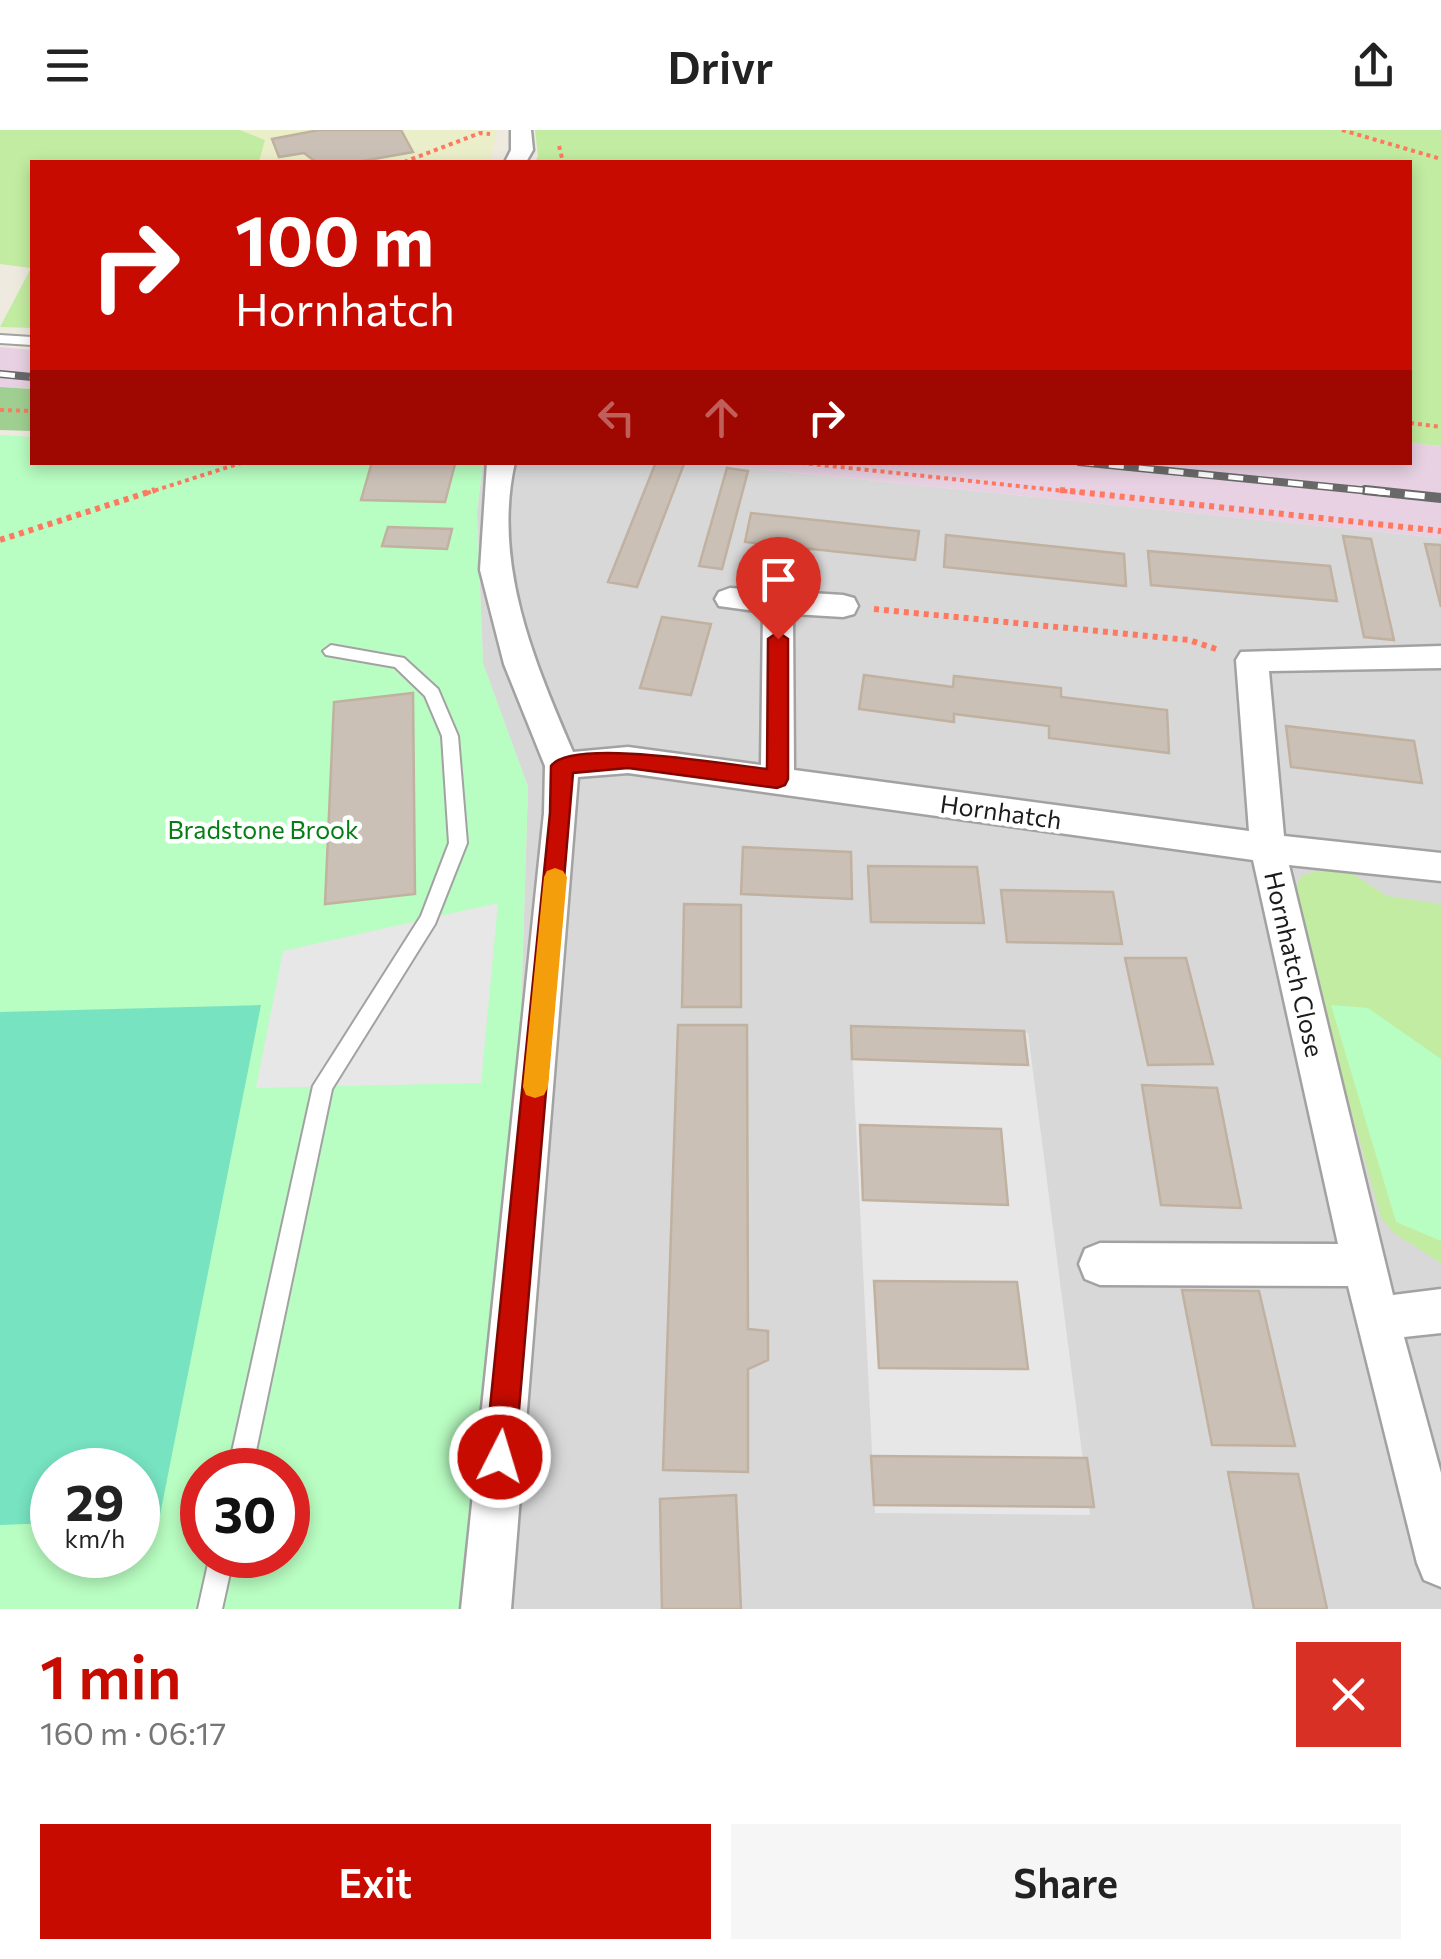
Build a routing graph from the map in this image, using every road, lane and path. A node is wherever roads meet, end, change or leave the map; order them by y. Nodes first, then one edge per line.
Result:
1 (1342, 130) edge
2 (521, 133) edge
3 (1441, 158) edge
4 (409, 160) edge
5 (517, 160) edge
6 (0, 338) edge
7 (30, 341) edge
8 (0, 410) edge
9 (30, 411) edge
10 (1412, 423) edge
11 (1441, 427) edge
12 (235, 465) edge
13 (501, 465) edge
14 (821, 465) edge
15 (1441, 530) edge
16 (0, 540) edge
17 (730, 600) dead end
18 (778, 604) junction
19 (843, 606) joint
20 (331, 651) dead end
21 (1441, 656) edge
22 (1252, 660) junction
23 (562, 766) junction
24 (777, 779) junction
25 (1268, 848) junction
26 (1441, 868) edge
27 (1100, 1264) dead end
28 (1364, 1264) junction
29 (1441, 1311) edge
30 (1378, 1318) junction
31 (245, 1448) edge
32 (1441, 1562) edge
33 (217, 1578) edge
34 (210, 1609) edge
35 (486, 1609) edge

1 - 3 path
2 - 4 path
2 - 5 street
6 - 7 lane
8 - 9 path
10 - 11 path
12 - 16 path
13 - 23 street
14 - 15 path
17 - 18 street
18 - 19 street
18 - 24 street
19 - 22 path
20 - 31 lane
21 - 22 street
22 - 25 street, Hornhatch Close
23 - 24 street, Hornhatch
23 - 35 street
24 - 25 street, Hornhatch
25 - 26 street, Hornhatch
25 - 28 street, Hornhatch Close
27 - 28 street
28 - 30 street
29 - 30 street
30 - 32 street
33 - 34 lane

